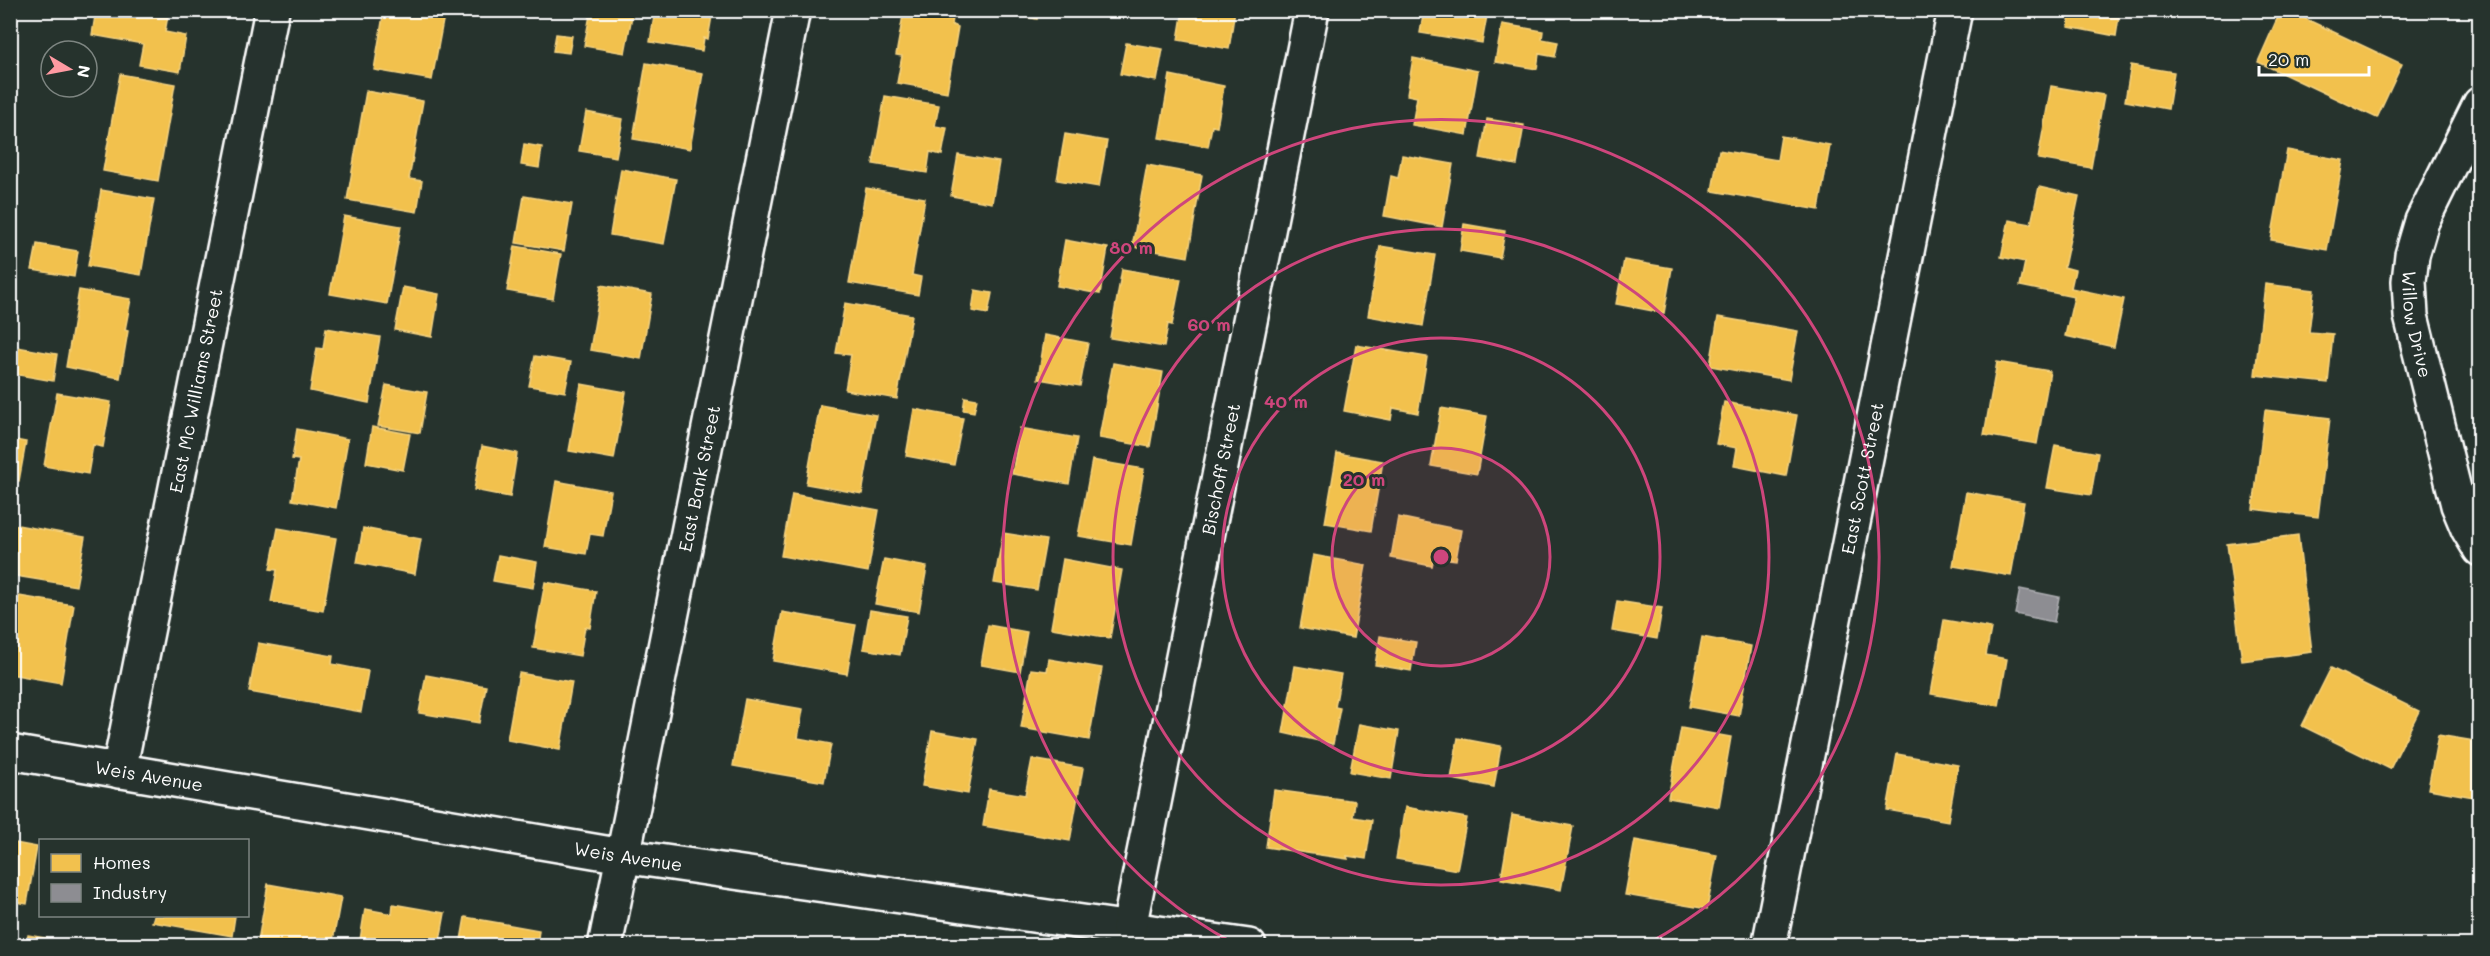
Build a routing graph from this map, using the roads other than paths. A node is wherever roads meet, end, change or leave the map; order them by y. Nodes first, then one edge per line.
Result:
1 (272, 10) edge
2 (793, 10) edge
3 (1312, 10) edge
4 (1955, 10) edge
5 (2480, 104) edge
6 (2480, 549) edge
7 (10, 752) edge
8 (119, 771) junction
9 (623, 856) junction
10 (1129, 928) junction
11 (605, 945) edge
12 (1249, 945) edge
13 (1769, 945) edge

1 - 8 street, East Mc Williams Street
2 - 9 street, East Bank Street
3 - 10 street, Bischoff Street
4 - 13 street, East Scott Street
5 - 6 street, Willow Drive
7 - 8 street, Weis Avenue
8 - 9 street, Weis Avenue
9 - 10 street, Weis Avenue
9 - 11 street, East Bank Street
10 - 12 street, Weis Avenue

